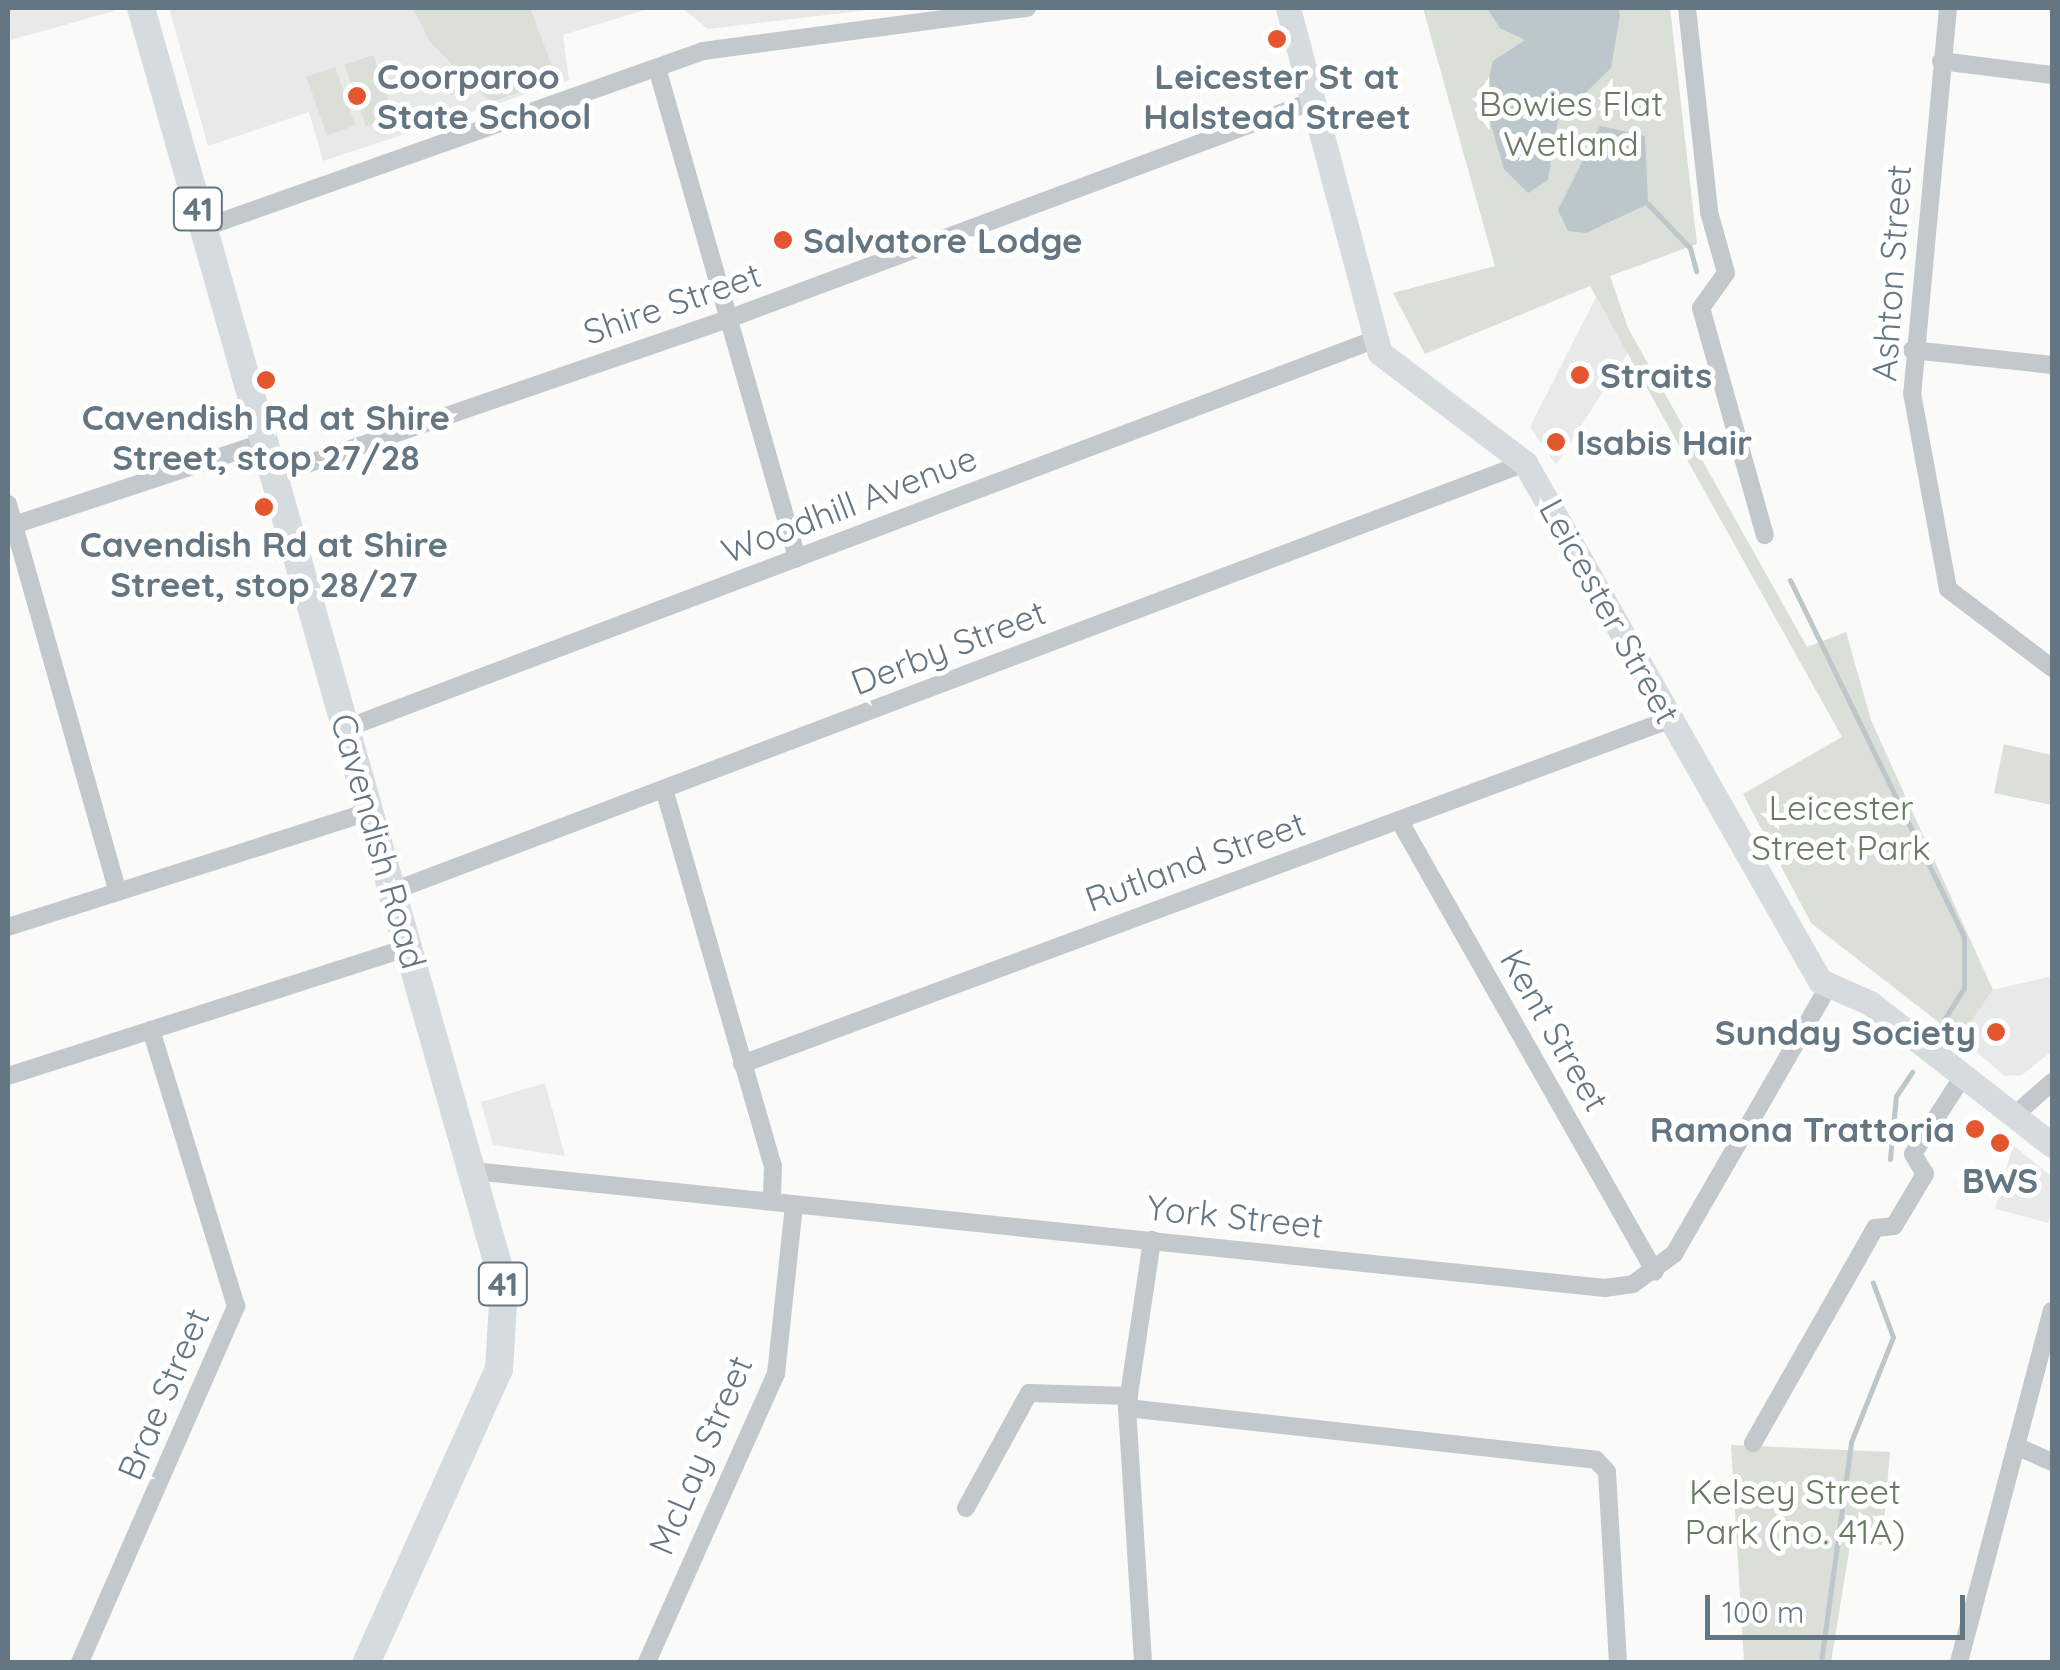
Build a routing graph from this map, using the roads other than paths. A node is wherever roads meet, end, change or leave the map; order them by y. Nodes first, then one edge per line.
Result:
1 (141, 8) edge
2 (1026, 8) edge
3 (1288, 8) edge
4 (1687, 8) edge
5 (1948, 8) edge
6 (1941, 61) junction
7 (657, 68) junction
8 (2052, 75) edge
9 (1313, 101) junction
10 (204, 228) junction
11 (728, 320) junction
12 (1373, 340) junction
13 (1912, 350) junction
14 (2052, 365) edge
15 (265, 442) junction
16 (1524, 463) junction
17 (275, 475) junction
18 (8, 504) edge
19 (10, 526) edge
20 (1765, 535) dead end
21 (797, 558) junction
22 (2052, 668) edge
23 (1672, 720) junction
24 (347, 728) junction
25 (664, 789) junction
26 (371, 811) junction
27 (1399, 820) junction
28 (393, 890) junction
29 (118, 892) junction
30 (8, 927) edge
31 (409, 947) junction
32 (1828, 987) junction
33 (152, 1030) junction
34 (742, 1064) junction
35 (1964, 1073) junction
36 (8, 1076) edge
37 (2052, 1082) edge
38 (2016, 1114) junction
39 (2052, 1144) edge
40 (473, 1171) junction
41 (772, 1197) junction
42 (794, 1206) junction
43 (1152, 1240) junction
44 (1655, 1272) junction
45 (2052, 1311) edge
46 (1128, 1402) junction
47 (1753, 1442) dead end
48 (2016, 1446) junction
49 (2052, 1462) edge
50 (966, 1508) dead end
51 (80, 1662) edge
52 (367, 1662) edge
53 (648, 1662) edge
54 (1144, 1662) edge
55 (1618, 1662) edge
56 (1959, 1662) edge

1 - 10 main road, Cavendish Road / 41
2 - 7 street
3 - 9 street
4 - 20 street
5 - 6 street, Ashton Street
6 - 8 street
6 - 13 street, Ashton Street
7 - 10 street
7 - 11 street
9 - 11 street, Shire Street
9 - 12 street
10 - 15 main road, Cavendish Road / 41
11 - 17 street, Shire Street
11 - 21 street
12 - 16 street, Leicester Street
12 - 21 street, Woodhill Avenue
13 - 14 street
13 - 22 street, Ashton Street
15 - 17 main road, Cavendish Road / 41
15 - 19 street
16 - 23 street, Leicester Street
16 - 25 street, Derby Street
17 - 24 main road, Cavendish Road / 41
18 - 19 street
19 - 29 street
21 - 24 street, Woodhill Avenue
23 - 27 street, Rutland Street
23 - 32 street, Leicester Street
24 - 26 main road, Cavendish Road / 41
25 - 28 street, Derby Street
25 - 34 street
26 - 28 main road, Cavendish Road / 41
26 - 29 street
27 - 34 street, Rutland Street
27 - 44 street, Kent Street
28 - 31 main road, Cavendish Road / 41
29 - 30 street
31 - 33 street
31 - 40 main road, Cavendish Road / 41
32 - 35 street
32 - 44 street
33 - 36 street
33 - 51 street, Brae Street
34 - 41 street
35 - 38 street
35 - 47 street
37 - 38 street
38 - 39 street
40 - 41 street, York Street
40 - 52 main road, Cavendish Road / 41
41 - 42 street, York Street
42 - 43 street, York Street
42 - 53 street, McLay Street
43 - 44 street, York Street
43 - 46 street
45 - 48 street
46 - 50 street
46 - 54 street
46 - 55 street
48 - 49 street
48 - 56 street

